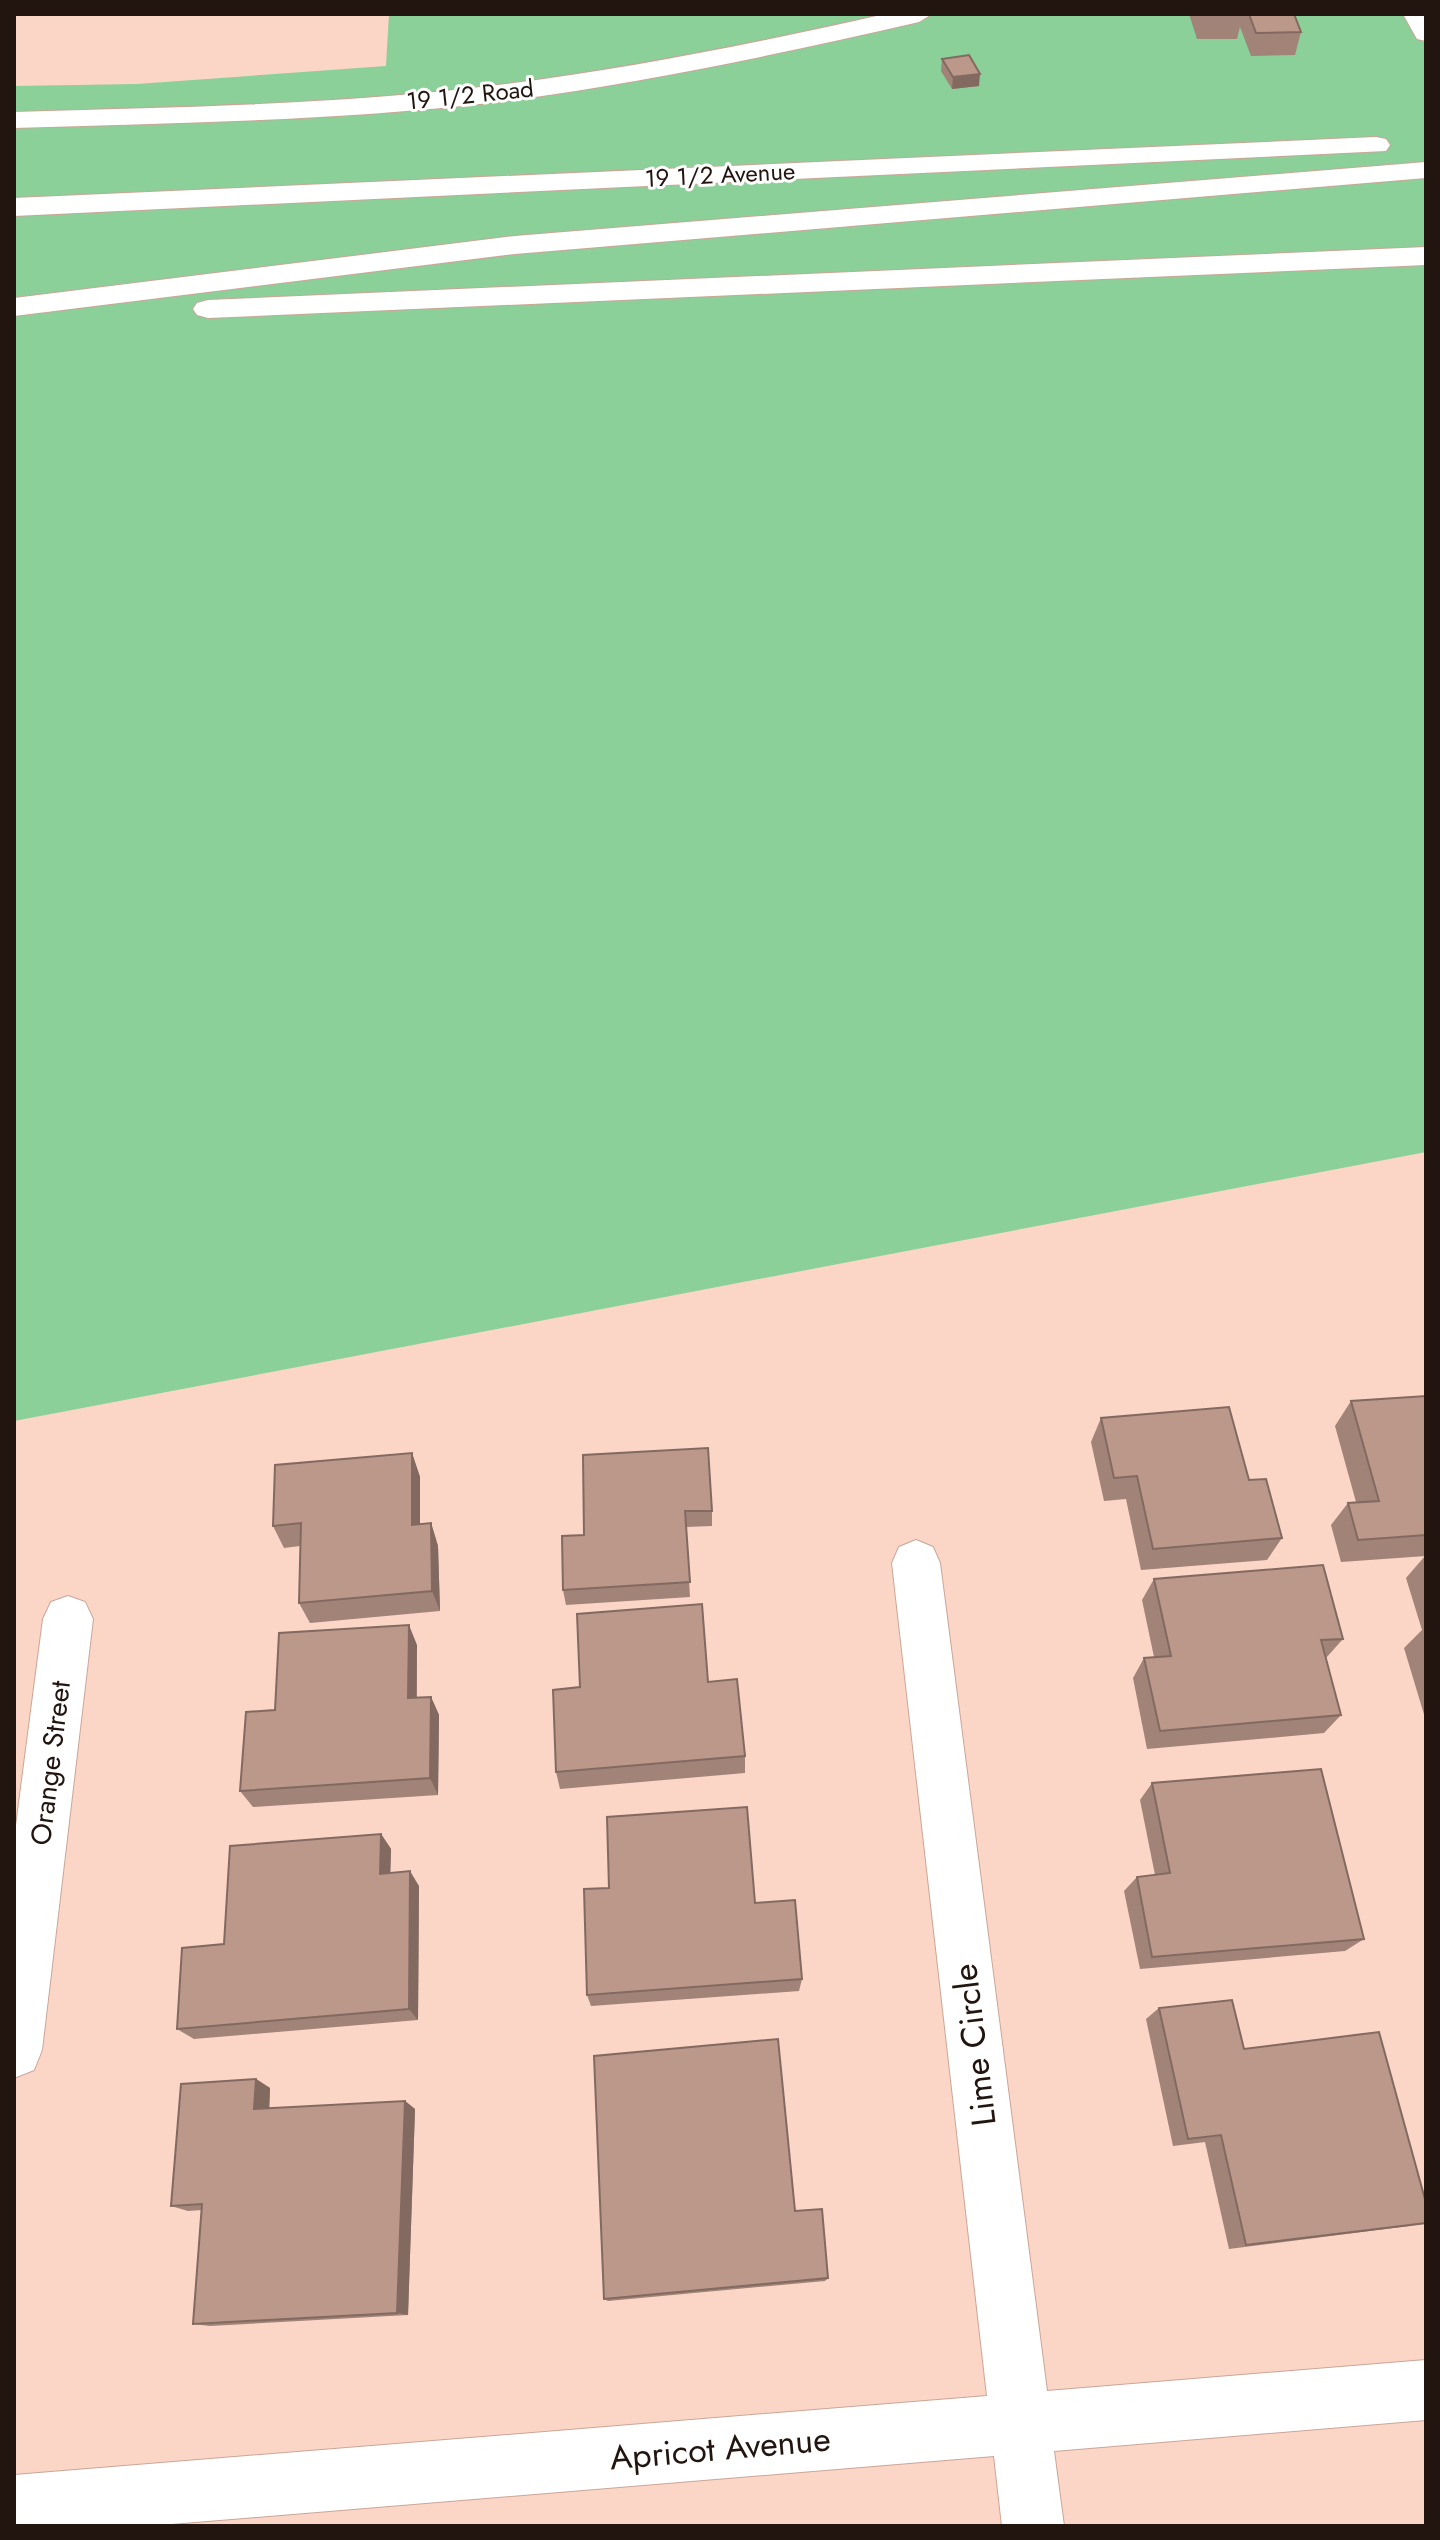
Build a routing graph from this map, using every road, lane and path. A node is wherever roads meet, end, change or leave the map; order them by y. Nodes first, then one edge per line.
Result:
1 (919, 14) edge
2 (1416, 14) edge
3 (1426, 33) edge
4 (14, 120) edge
5 (1426, 143) edge
6 (1426, 170) edge
7 (14, 207) edge
8 (1426, 256) edge
9 (14, 307) edge
10 (14, 318) edge
11 (916, 1563) dead end
12 (68, 1619) dead end
13 (14, 2050) edge
14 (1426, 2390) edge
15 (1020, 2423) junction
16 (14, 2506) edge
17 (1033, 2526) edge

1 - 4 main road, 19 1/2 Road
2 - 3 main road
5 - 7 main road, 19 1/2 Avenue
6 - 9 main road
8 - 10 main road
11 - 15 main road, Lime Circle
12 - 13 main road, Orange Street
14 - 15 main road, Apricot Avenue
15 - 16 main road, Apricot Avenue
15 - 17 main road, Lime Circle

